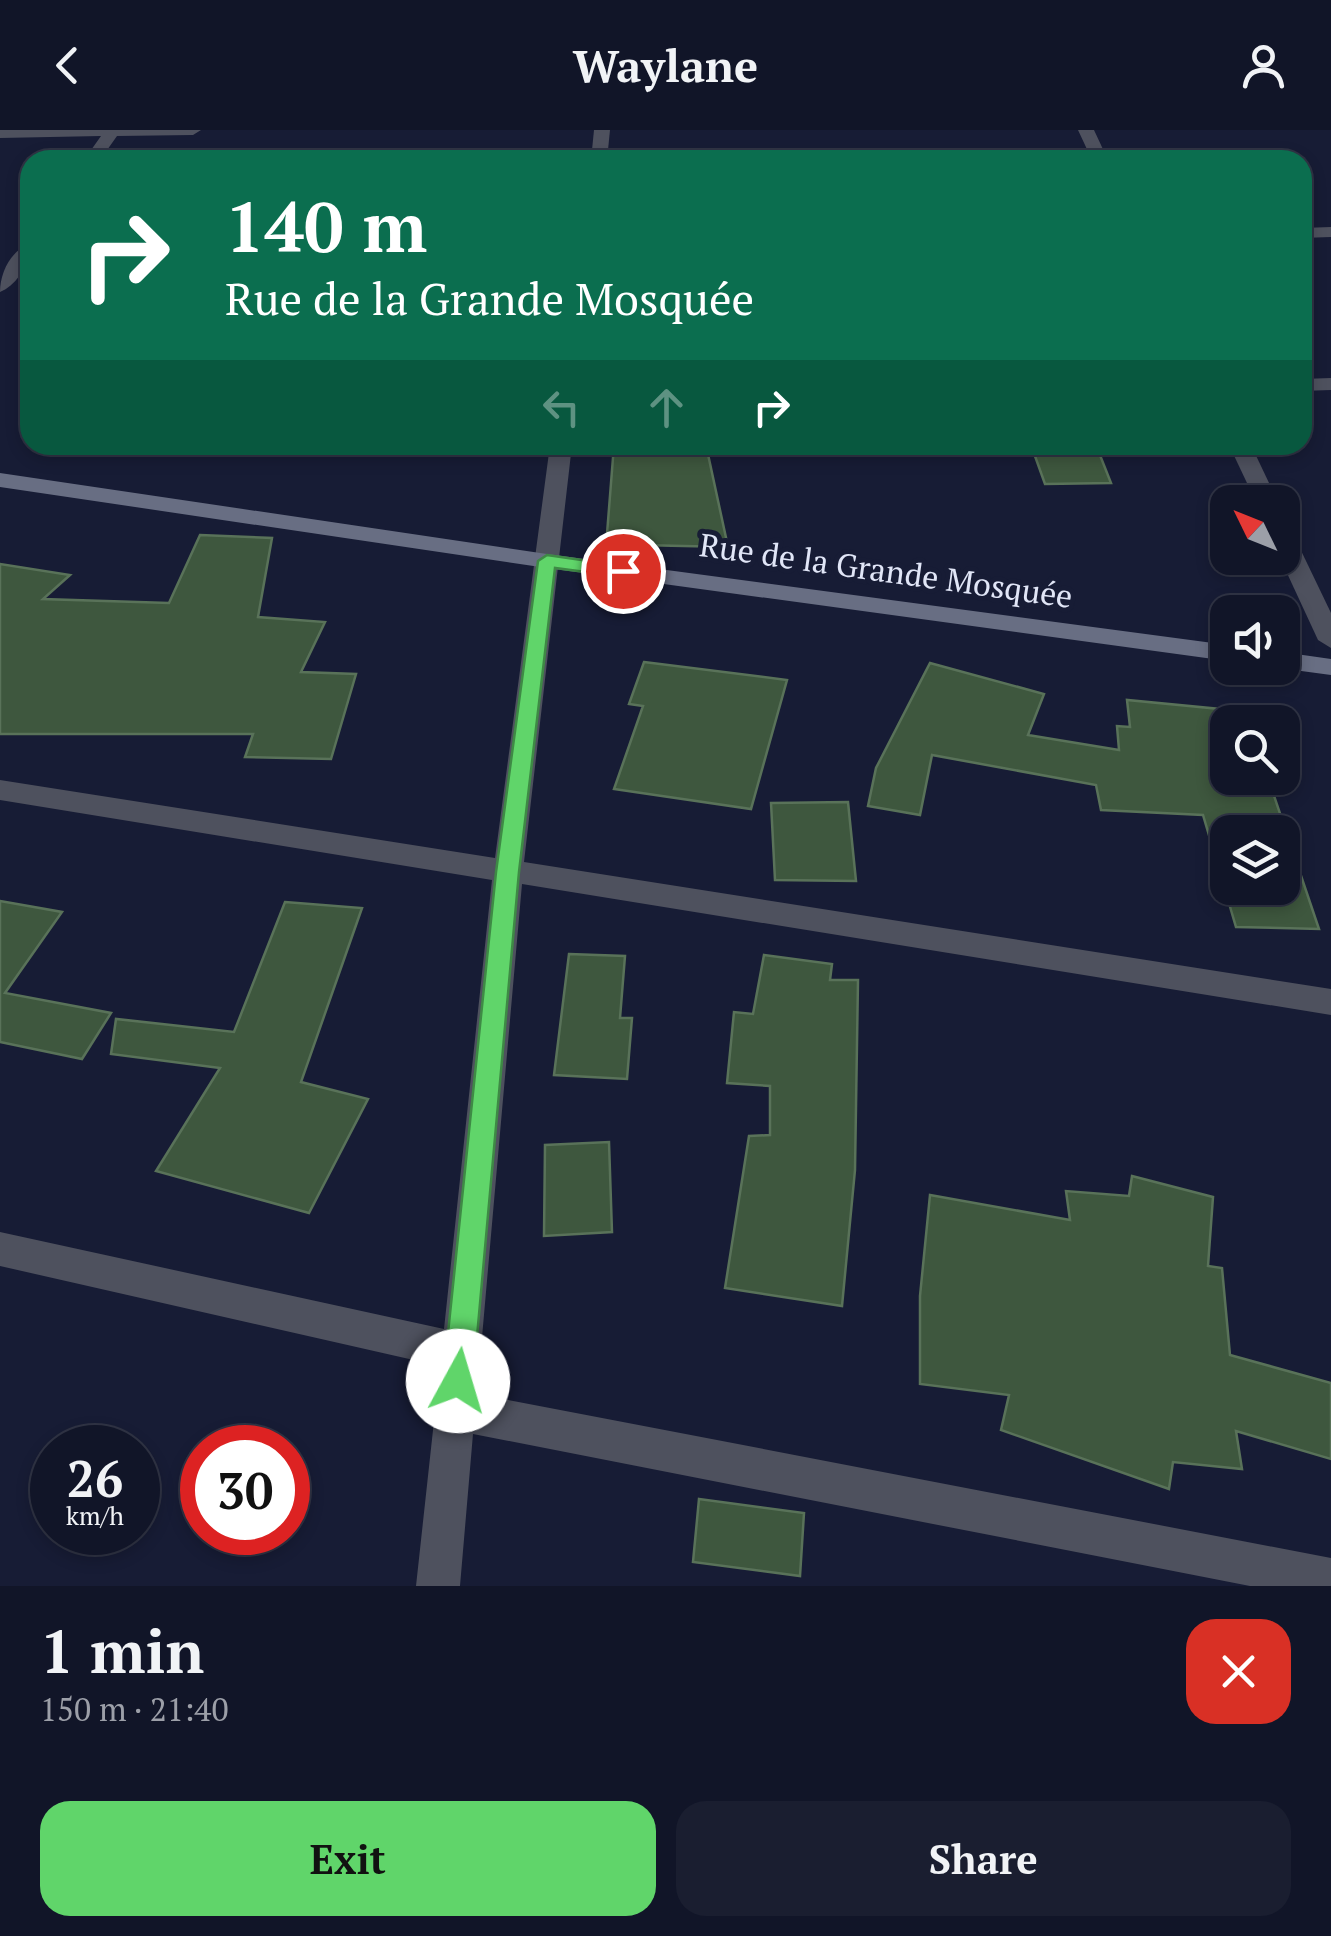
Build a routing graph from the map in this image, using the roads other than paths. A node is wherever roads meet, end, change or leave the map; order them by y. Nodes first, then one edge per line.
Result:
1 (193, 130) edge
2 (113, 131) edge
3 (0, 133) edge
4 (20, 260) edge
5 (0, 286) edge
6 (559, 455) edge
7 (1245, 455) edge
8 (0, 480) edge
9 (1259, 485) edge
10 (547, 561) junction
11 (1300, 574) edge
12 (1331, 640) edge
13 (1210, 651) edge
14 (1300, 663) edge
15 (1331, 667) edge
16 (0, 790) edge
17 (508, 872) junction
18 (1331, 1002) edge
19 (0, 1249) edge
20 (461, 1352) junction
21 (455, 1410) junction
22 (1331, 1580) edge
23 (438, 1586) edge

1 - 2 street
2 - 3 street
4 - 5 street
6 - 10 street
7 - 9 street
8 - 10 street, Rue de la Grande Mosquée
10 - 13 street, Rue de la Grande Mosquée
10 - 17 street
11 - 12 street
14 - 15 street
16 - 17 street
17 - 18 street
17 - 20 street
19 - 20 street
20 - 21 street
21 - 22 street
21 - 23 street

